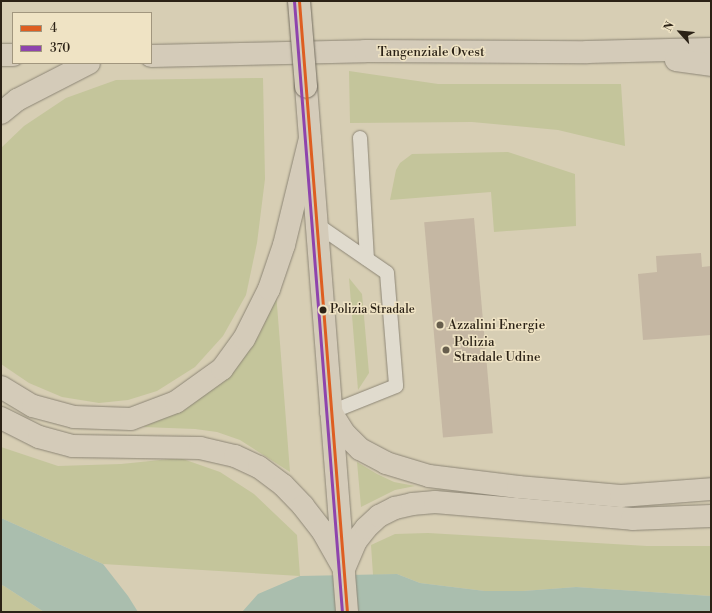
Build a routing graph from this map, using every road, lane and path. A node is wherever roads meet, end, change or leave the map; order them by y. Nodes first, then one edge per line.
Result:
1 (299, 1) edge
2 (711, 49) edge
3 (587, 52) junction
4 (1, 55) edge
5 (12, 55) edge
6 (152, 56) edge
7 (87, 64) edge
8 (711, 65) edge
9 (1, 112) edge
10 (310, 138) junction
11 (360, 138) dead end
12 (316, 224) junction
13 (367, 259) junction
14 (1, 387) edge
15 (331, 412) junction
16 (1, 418) edge
17 (711, 490) edge
18 (711, 516) edge
19 (344, 572) junction
20 (347, 612) edge

1 - 10 main road, bridge
2 - 3 main road, Tangenziale Ovest
3 - 6 main road, Tangenziale Ovest
3 - 8 main road
4 - 5 main road
7 - 9 main road
10 - 12 main road
10 - 14 main road
11 - 13 lane
12 - 13 lane
12 - 15 main road
13 - 15 lane
15 - 17 main road
15 - 19 main road
16 - 19 main road
18 - 19 main road
19 - 20 main road

